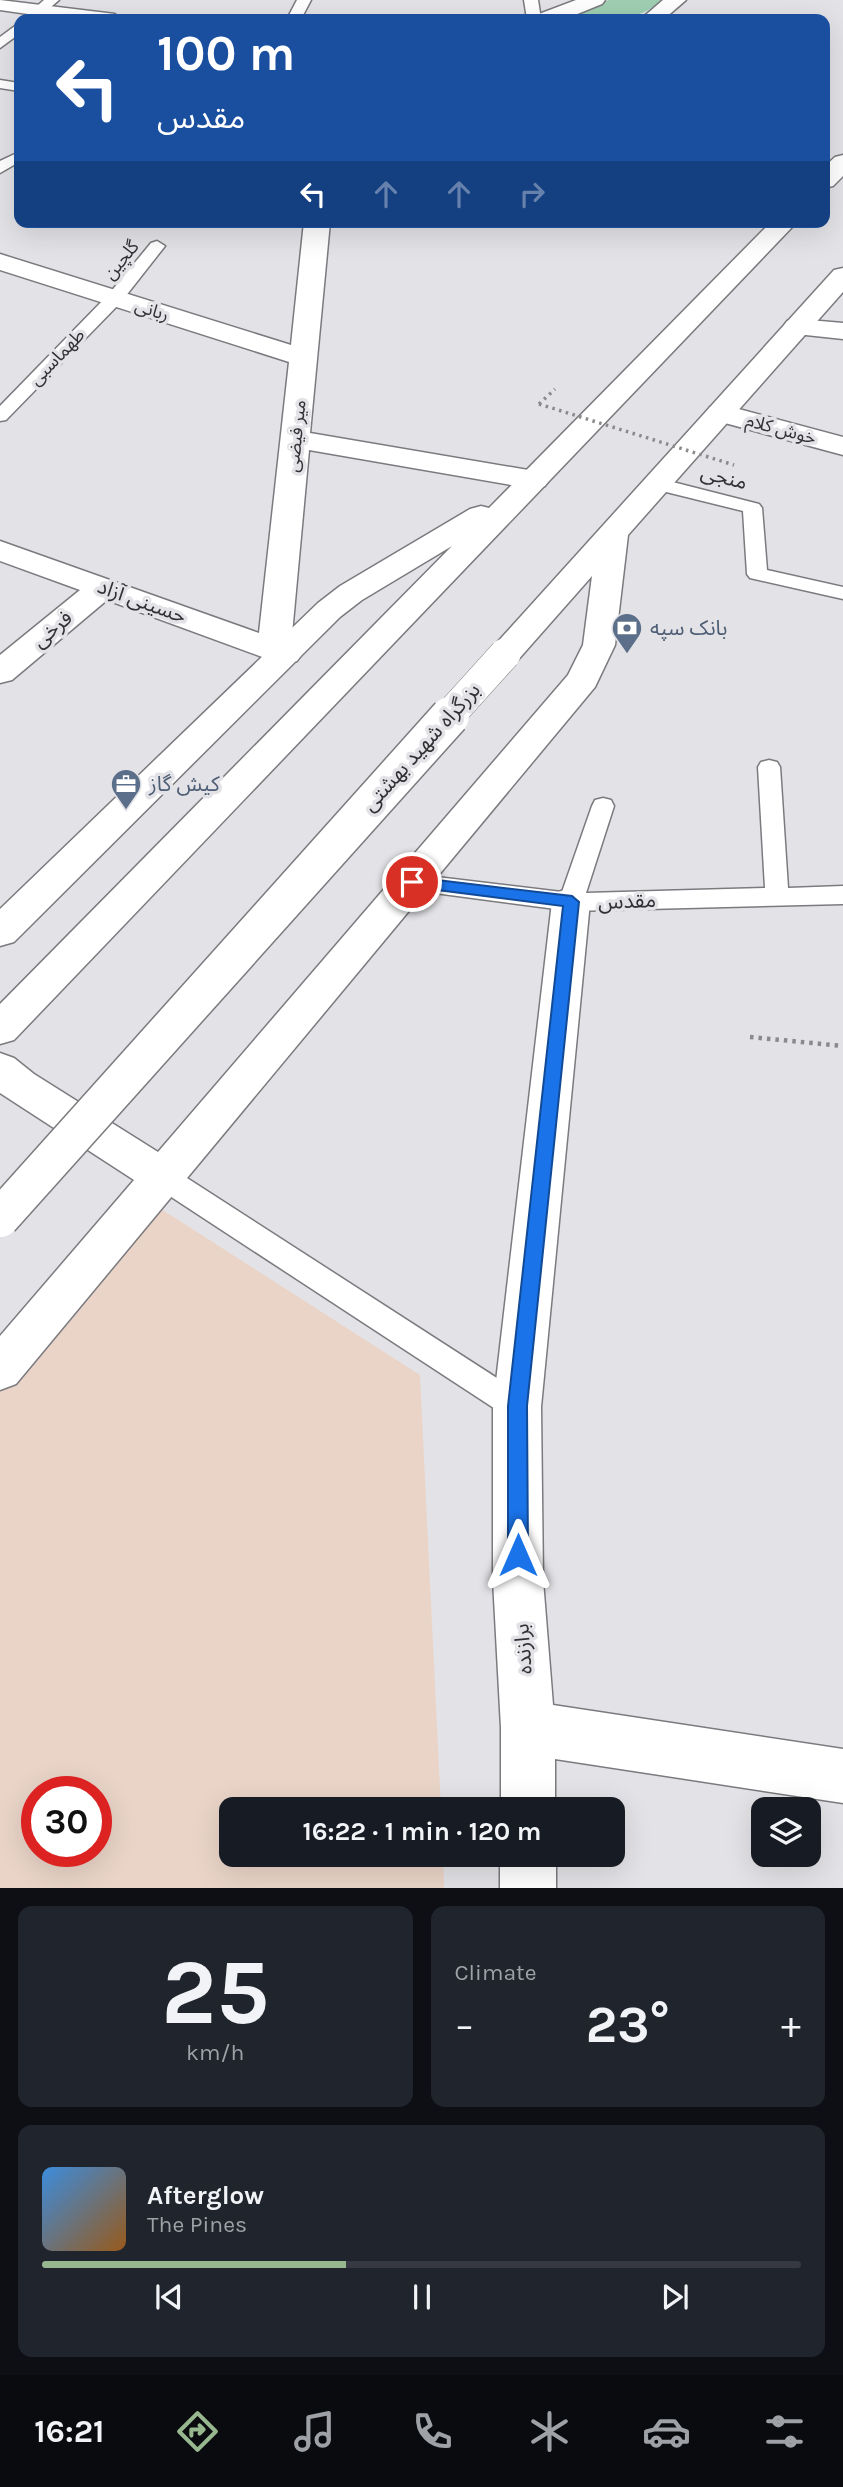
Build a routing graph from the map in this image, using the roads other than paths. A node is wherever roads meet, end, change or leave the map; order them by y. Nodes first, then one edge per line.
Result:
1 (595, 0) edge
2 (676, 0) edge
3 (0, 4) edge
4 (40, 10) edge
5 (70, 14) edge
6 (560, 14) edge
7 (658, 14) edge
8 (14, 31) edge
9 (0, 44) edge
10 (843, 162) edge
11 (830, 175) edge
12 (316, 228) edge
13 (779, 228) edge
14 (158, 246) dead end
15 (0, 262) edge
16 (843, 276) edge
17 (115, 298) junction
18 (797, 327) junction
19 (843, 331) edge
20 (304, 358) junction
21 (720, 413) junction
22 (0, 416) edge
23 (296, 439) junction
24 (843, 446) edge
25 (531, 483) junction
26 (657, 484) junction
27 (613, 533) junction
28 (0, 550) edge
29 (103, 587) junction
30 (843, 593) edge
31 (279, 652) junction
32 (0, 672) edge
33 (769, 767) dead end
34 (603, 806) dead end
35 (412, 882) junction
36 (843, 895) edge
37 (777, 897) junction
38 (572, 902) junction
39 (0, 932) edge
40 (0, 1029) edge
41 (0, 1069) edge
42 (163, 1177) junction
43 (0, 1218) edge
44 (0, 1370) edge
45 (517, 1406) junction
46 (528, 1728) junction
47 (843, 1776) edge
48 (528, 1797) edge
49 (528, 1867) edge
50 (528, 1888) edge

1 - 6 main road
2 - 7 main road
3 - 4 main road
4 - 5 main road
8 - 9 lane
10 - 11 main road
12 - 20 main road, میر فیضی
13 - 25 main road
14 - 17 lane, گلچین
15 - 17 main road, ربانی
16 - 18 main road, بزرگراه شهید بهشتی
17 - 20 main road, ربانی
17 - 22 lane, طهماسبی
18 - 19 main road
18 - 21 main road, بزرگراه شهید بهشتی
20 - 23 main road, میر فیضی
21 - 24 main road, خوش کلام
21 - 26 main road, بزرگراه شهید بهشتی
23 - 25 main road
23 - 31 main road, میر فیضی
25 - 31 main road
25 - 40 main road
26 - 27 main road, بزرگراه شهید بهشتی
26 - 30 lane, منجی
27 - 35 main road
27 - 43 main road, بزرگراه شهید بهشتی, bridge
28 - 29 main road, حسینی آزاد
29 - 31 main road, حسینی آزاد
29 - 32 main road, فرخی
31 - 39 main road
33 - 37 lane
34 - 38 lane
35 - 38 lane, مقدس
35 - 42 main road
36 - 37 lane, مقدس
37 - 38 lane, مقدس
38 - 45 main road, برازنده
41 - 42 main road
42 - 44 main road
42 - 45 lane
45 - 46 main road, برازنده
46 - 47 main road
46 - 48 main road, برازنده
49 - 50 main road

